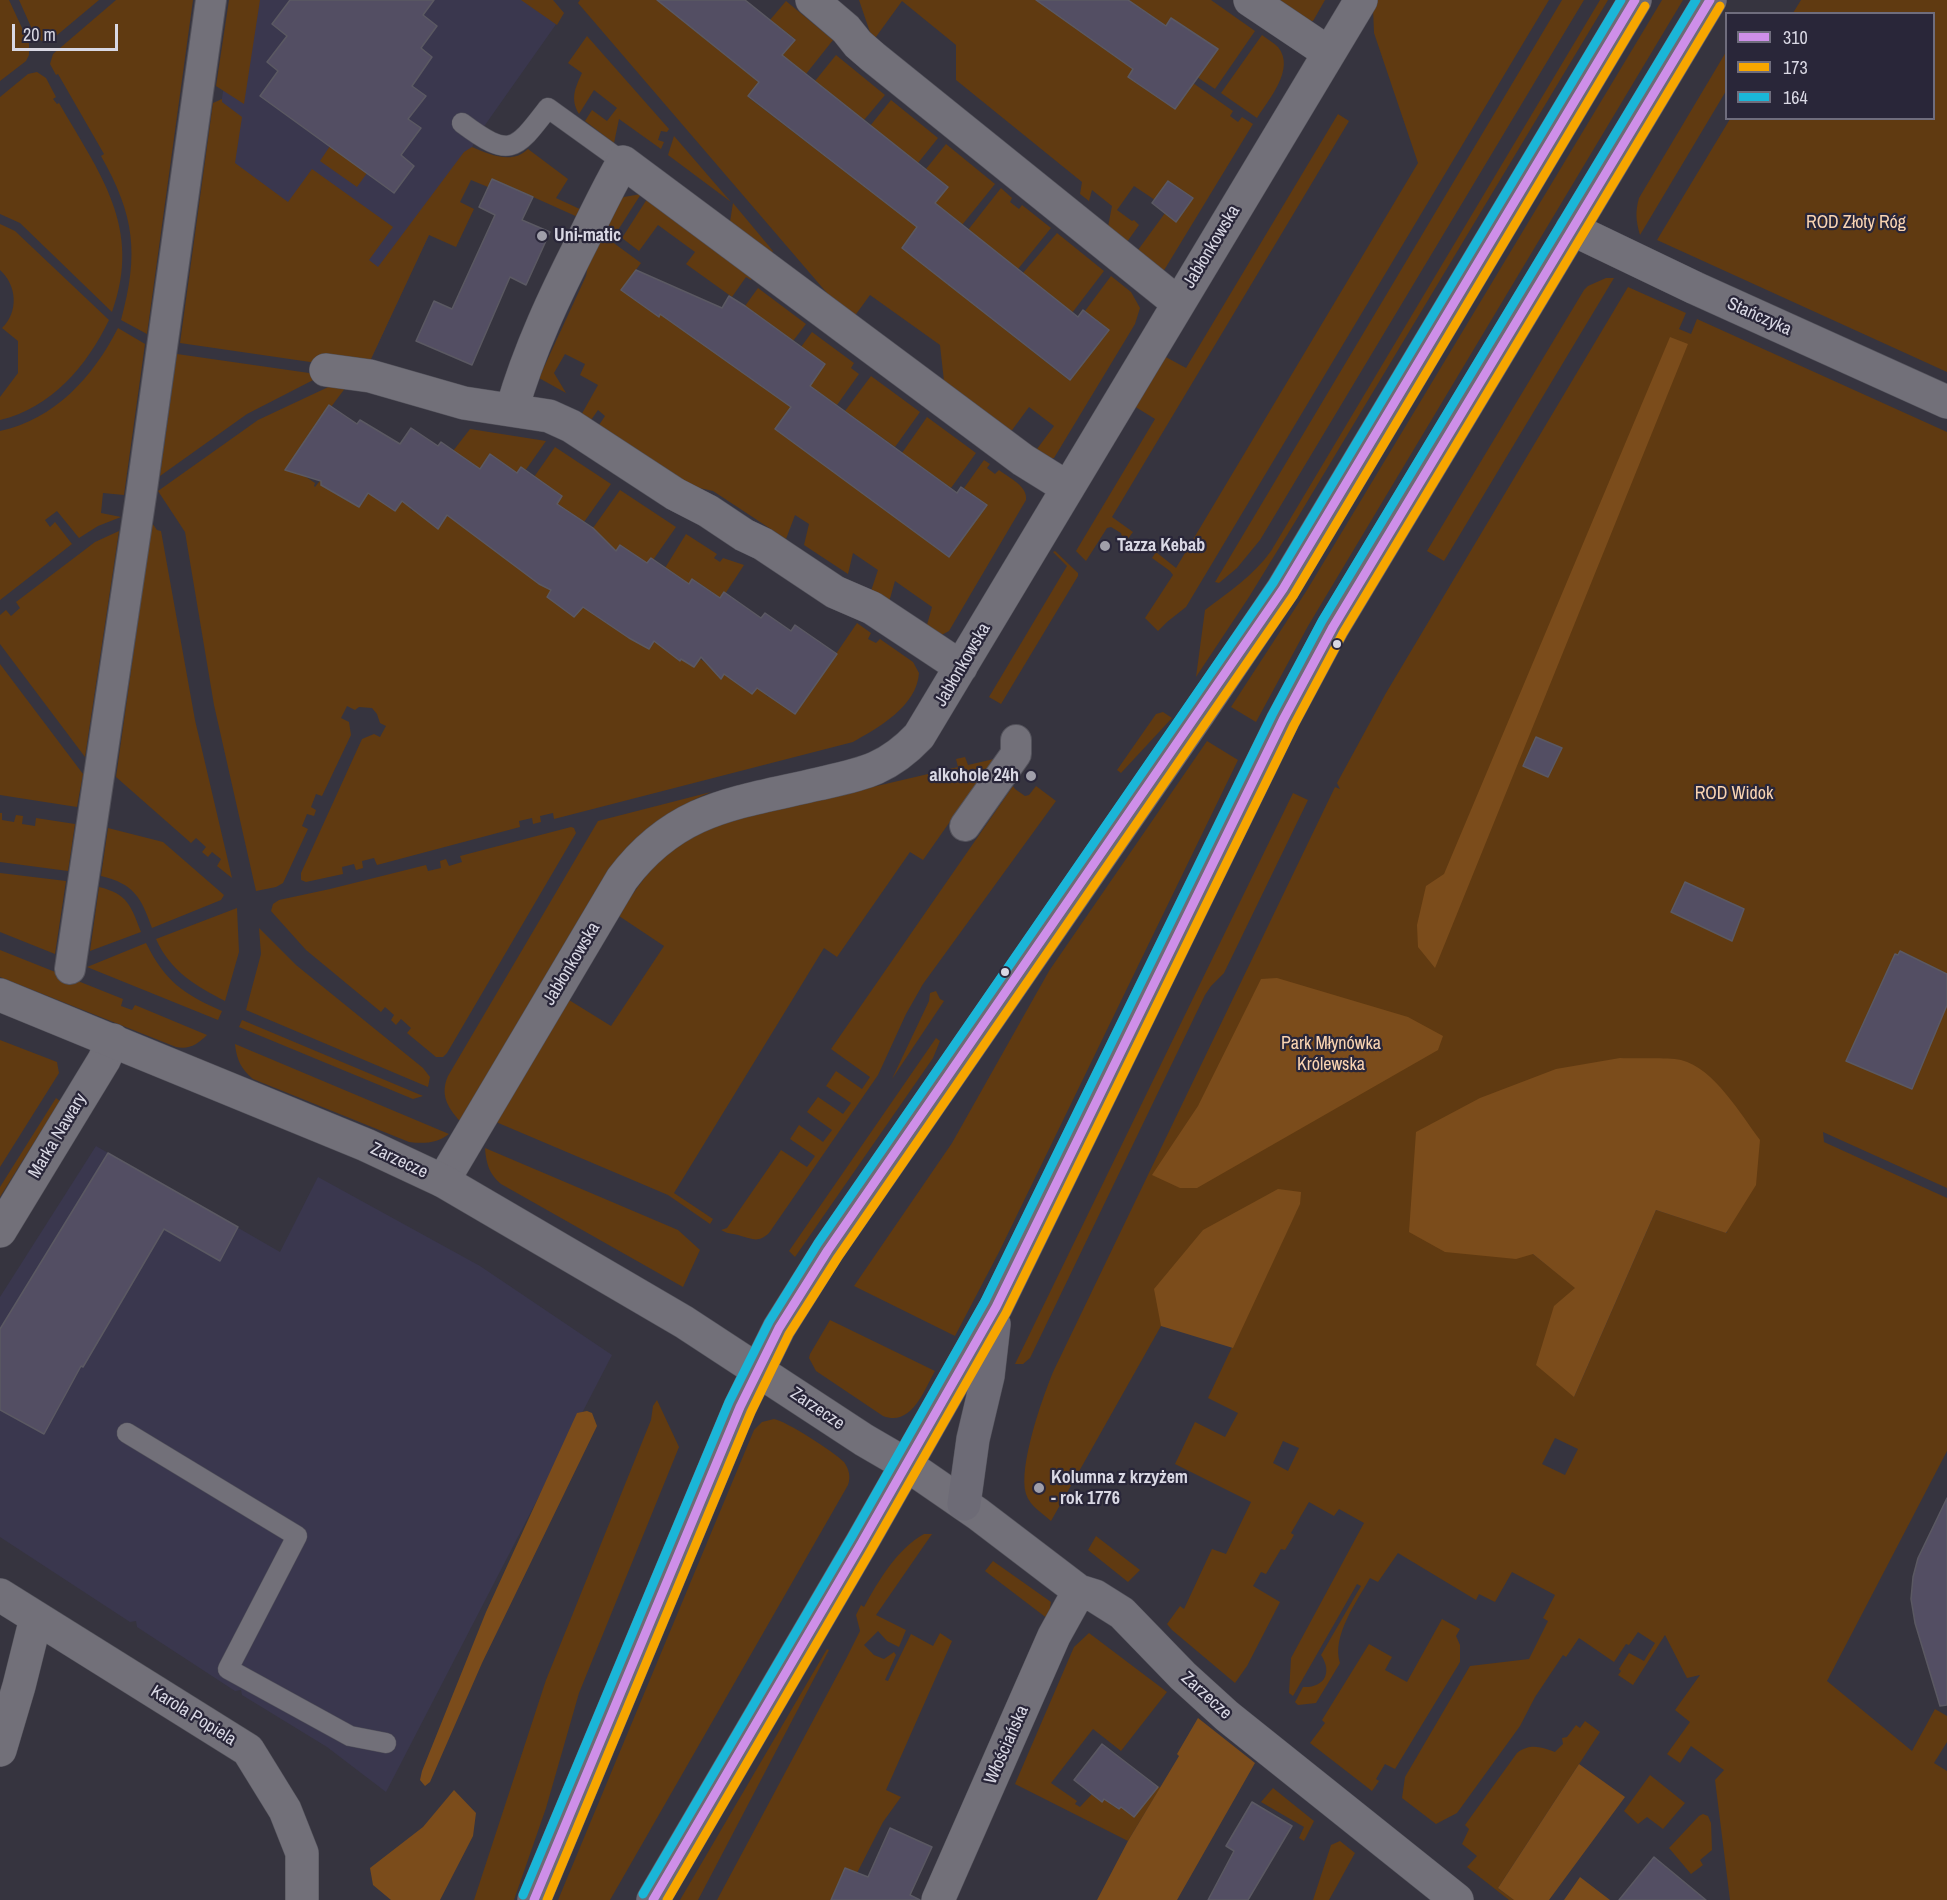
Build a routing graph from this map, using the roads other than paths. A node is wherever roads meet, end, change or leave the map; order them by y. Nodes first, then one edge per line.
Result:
1 (211, 0) edge
2 (812, 0) edge
3 (1250, 0) edge
4 (1361, 0) edge
5 (1635, 0) edge
6 (1710, 0) edge
7 (1329, 53) junction
8 (462, 123) dead end
9 (623, 162) junction
10 (1572, 229) junction
11 (1178, 303) junction
12 (326, 370) dead end
13 (1947, 402) edge
14 (512, 409) junction
15 (1068, 488) junction
16 (961, 668) junction
17 (1016, 740) dead end
18 (965, 826) dead end
19 (70, 969) dead end
20 (0, 995) edge
21 (113, 1040) junction
22 (442, 1181) junction
23 (0, 1231) edge
24 (996, 1307) junction
25 (758, 1369) junction
26 (127, 1433) dead end
27 (907, 1465) junction
28 (964, 1504) junction
29 (1079, 1591) junction
30 (0, 1594) edge
31 (36, 1618) junction
32 (386, 1743) dead end
33 (0, 1750) edge
34 (302, 1900) edge
35 (534, 1900) edge
36 (653, 1900) edge
37 (938, 1900) edge
38 (1457, 1900) edge

1 - 19 street
2 - 11 street
3 - 7 street
4 - 7 street, Jabłonkowska
5 - 25 main road
6 - 10 main road
7 - 11 street, Jabłonkowska
8 - 9 lane
9 - 14 street
9 - 15 street
10 - 13 street, Stańczyka
10 - 24 main road
11 - 15 street, Jabłonkowska
12 - 14 street
14 - 16 street
15 - 16 street, Jabłonkowska
16 - 22 street, Jabłonkowska
17 - 18 street
20 - 21 street, Zarzecze
21 - 22 street, Zarzecze
21 - 23 street, Marka Nawary
22 - 25 street, Zarzecze
24 - 27 main road
24 - 28 main road
25 - 27 street, Zarzecze
25 - 35 main road
26 - 32 lane
27 - 28 street, Zarzecze
27 - 36 main road
28 - 29 street, Zarzecze
29 - 37 street, Włościańska
29 - 38 street, Zarzecze
30 - 31 street, Karola Popiela
31 - 33 street
31 - 34 street, Karola Popiela

